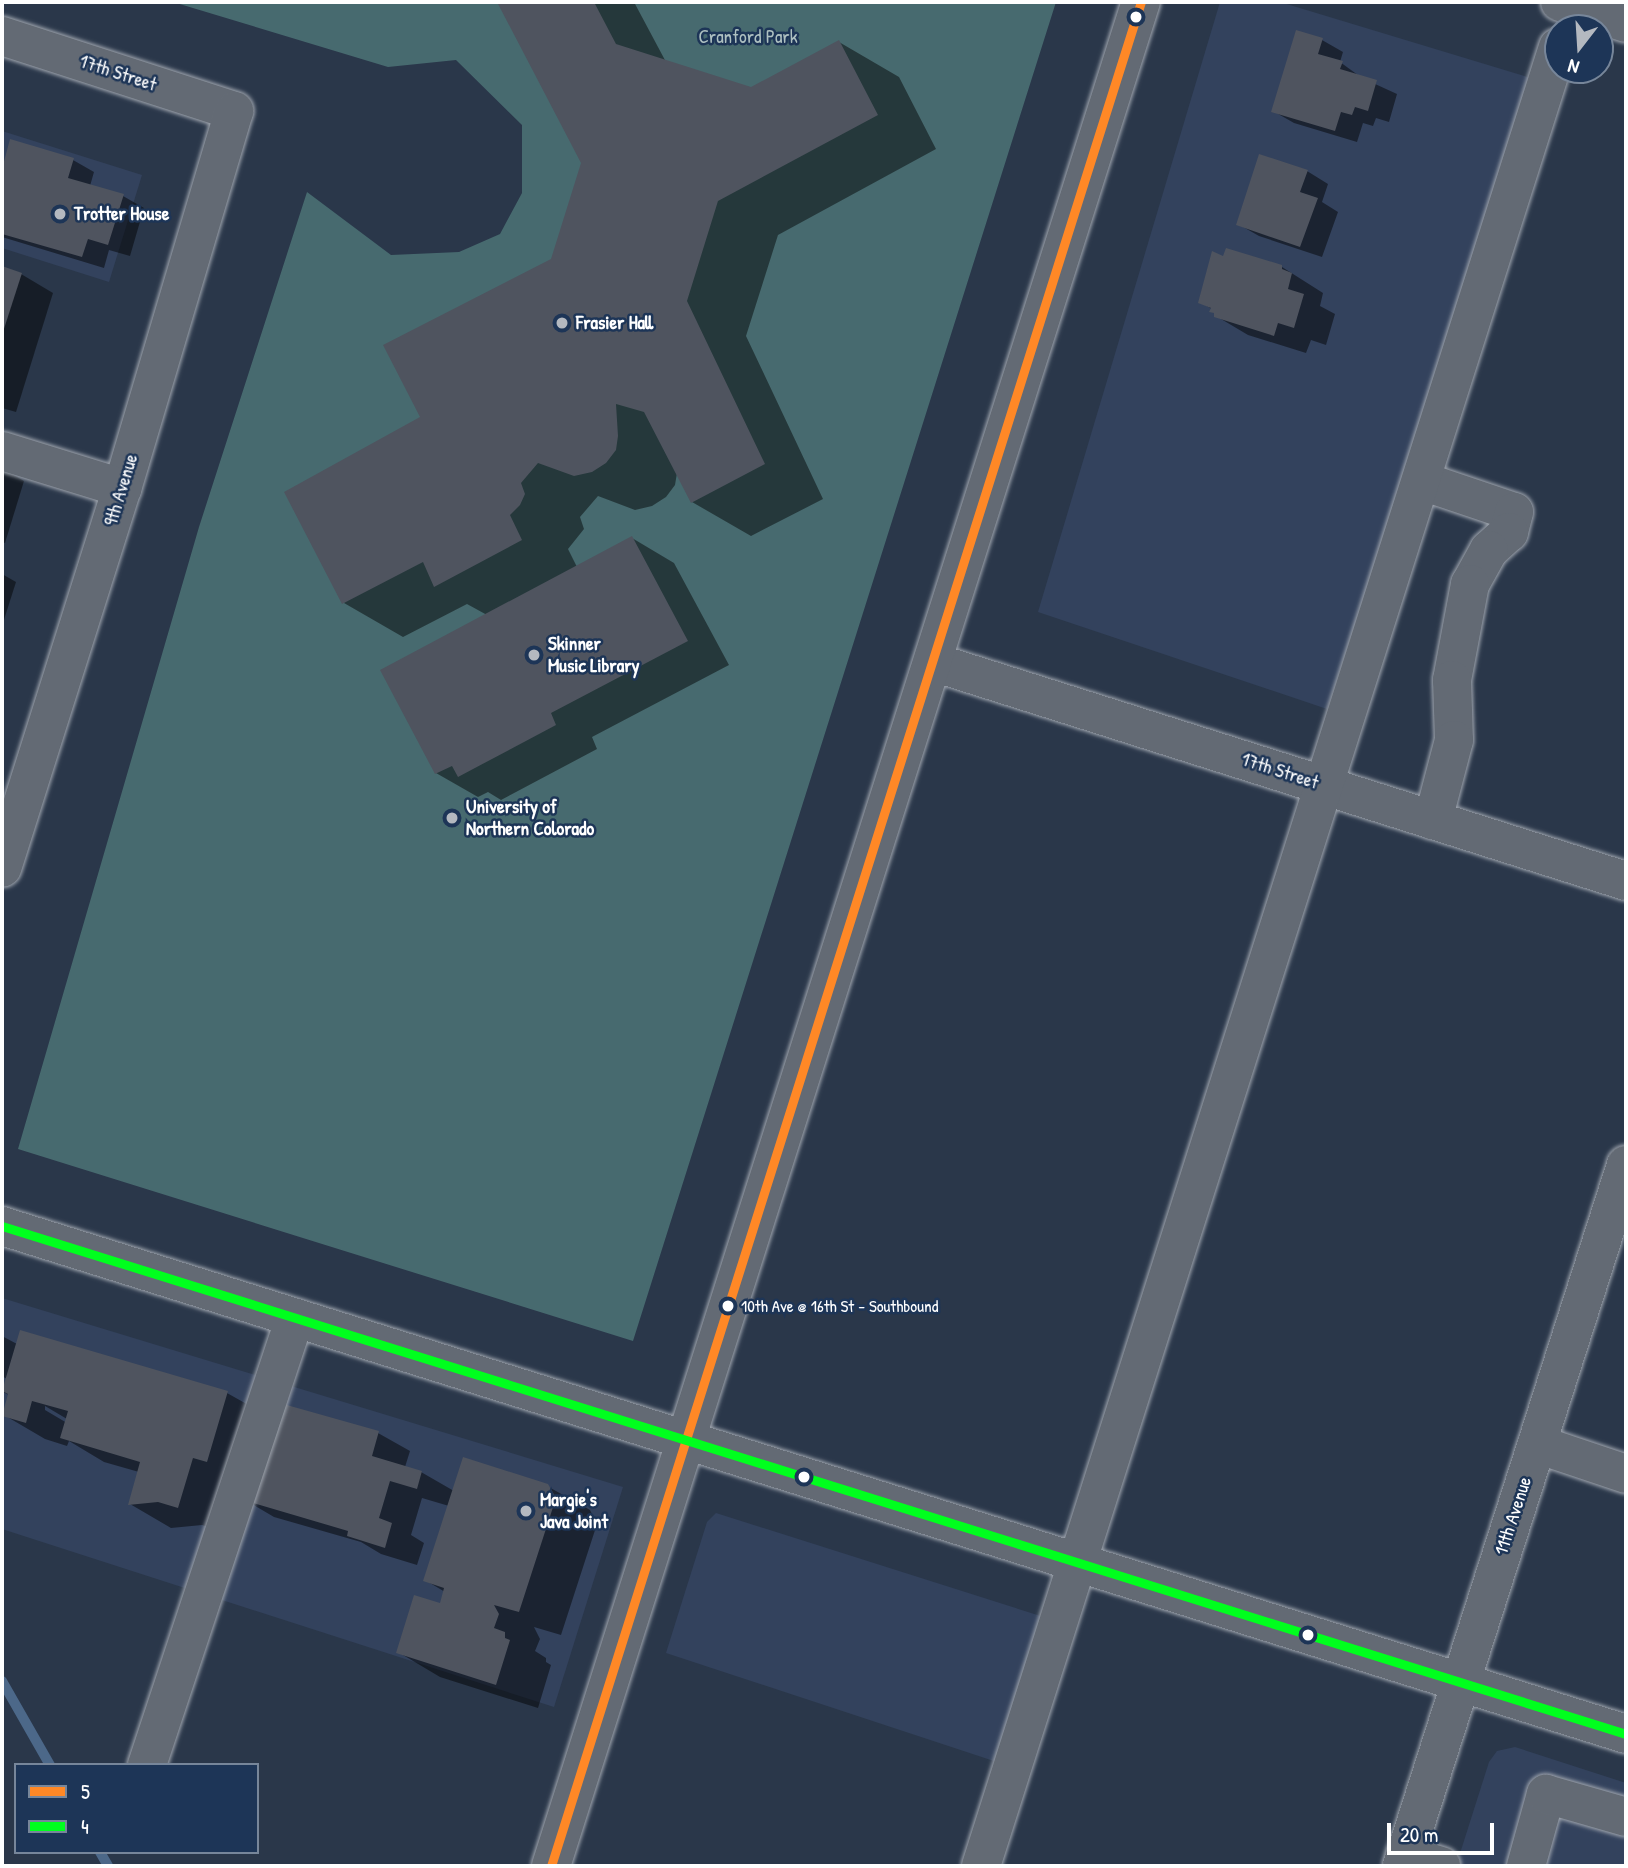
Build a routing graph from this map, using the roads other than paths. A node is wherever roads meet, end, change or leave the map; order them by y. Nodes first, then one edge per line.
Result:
1 (1141, 2) edge
2 (1567, 9) edge
3 (1626, 23) edge
4 (2, 36) edge
5 (1546, 84) edge
6 (234, 111) joint
7 (2, 450) edge
8 (1422, 481) junction
9 (122, 488) junction
10 (933, 662) junction
11 (1323, 785) junction
12 (1433, 820) junction
13 (2, 868) edge
14 (1626, 881) edge
15 (1626, 1166) edge
16 (2, 1226) edge
17 (295, 1318) junction
18 (685, 1439) junction
19 (1537, 1444) junction
20 (1626, 1474) edge
21 (1080, 1563) junction
22 (1459, 1681) junction
23 (1626, 1734) edge
24 (148, 1763) edge
25 (1626, 1817) edge
26 (1403, 1861) edge
27 (551, 1866) edge
28 (981, 1866) edge
29 (1441, 1866) edge
30 (1526, 1866) edge

1 - 10 street
2 - 3 street
4 - 6 street, 17th Street
5 - 8 street
6 - 9 street, 9th Avenue
7 - 9 street
8 - 11 street
8 - 12 street
9 - 13 street, 9th Avenue
10 - 11 street, 17th Street
10 - 18 street
11 - 12 street, 17th Street
11 - 21 street
12 - 14 street, 17th Street
15 - 19 street, 11th Avenue
16 - 17 street
17 - 18 street
17 - 24 street
18 - 21 street
18 - 27 street
19 - 20 street
19 - 22 street, 11th Avenue
21 - 22 street
21 - 28 street
22 - 23 street
22 - 26 street, 11th Avenue
25 - 30 street
26 - 29 street

